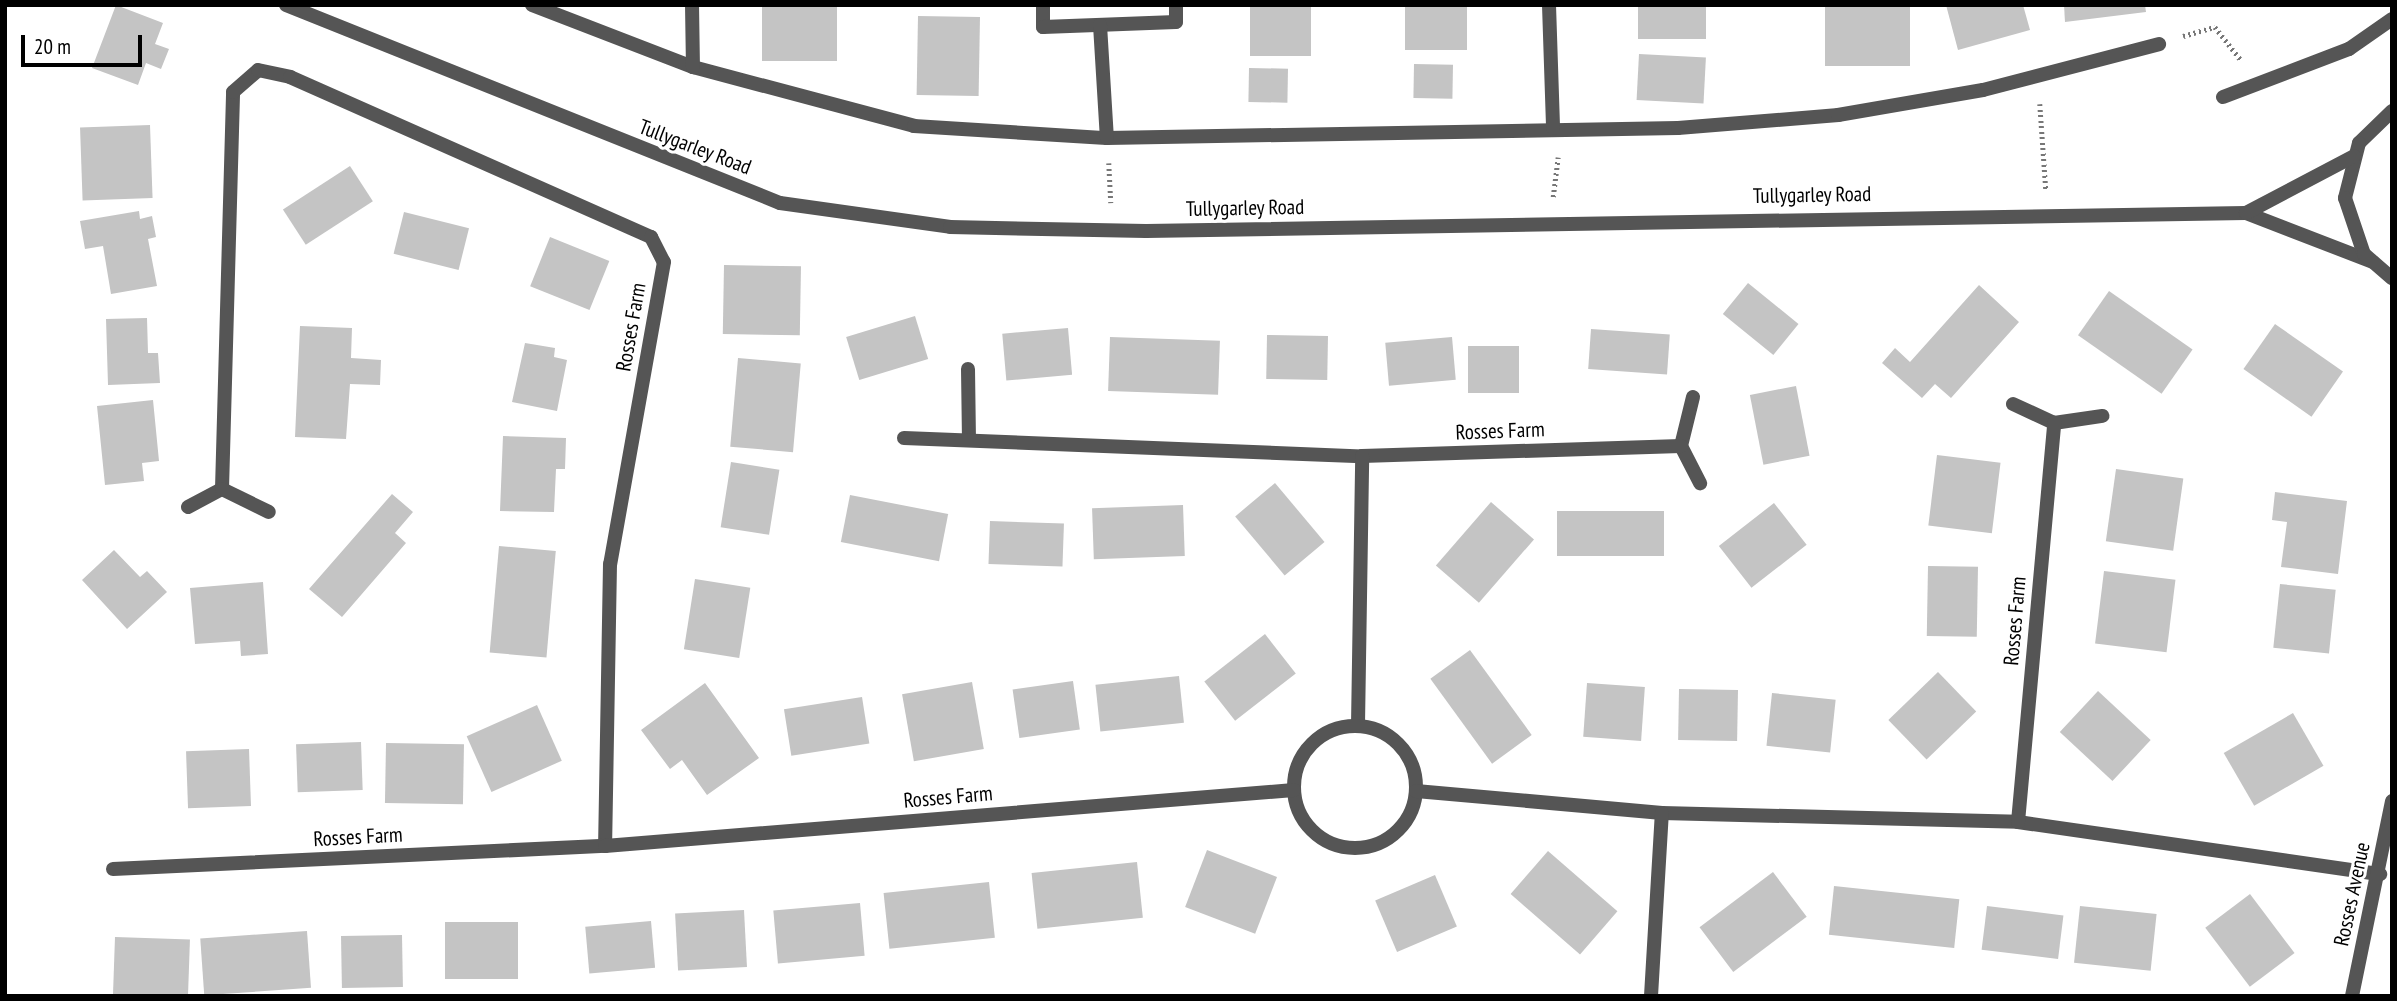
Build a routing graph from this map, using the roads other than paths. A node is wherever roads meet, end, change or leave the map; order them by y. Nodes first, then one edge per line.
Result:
1 (286, 5) edge
2 (532, 5) edge
3 (569, 5) edge
4 (692, 5) edge
5 (1043, 5) edge
6 (1176, 5) edge
7 (1549, 5) edge
8 (2392, 19) edge
9 (568, 21) junction
10 (1100, 24) junction
11 (2159, 44) road end
12 (693, 67) junction
13 (2223, 97) dead end
14 (2392, 111) edge
15 (1553, 128) junction
16 (1107, 138) junction
17 (2354, 156) junction
18 (2246, 213) junction
19 (2373, 262) junction
20 (2390, 280) edge
21 (968, 369) dead end
22 (1693, 397) dead end
23 (2013, 404) dead end
24 (2102, 416) dead end
25 (2054, 423) junction
26 (904, 438) dead end
27 (969, 439) junction
28 (1681, 446) junction
29 (1362, 456) junction
30 (1700, 483) dead end
31 (222, 489) junction
32 (188, 507) dead end
33 (270, 512) dead end
34 (1358, 726) junction
35 (1294, 790) junction
36 (1416, 791) junction
37 (2392, 802) edge
38 (1662, 813) junction
39 (2018, 822) junction
40 (606, 846) junction
41 (113, 869) dead end
42 (2380, 874) junction
43 (1651, 996) edge
44 (2352, 996) edge

1 - 18 street, Tullygarley Road
2 - 9 street
3 - 9 street
4 - 12 street
5 - 10 street
6 - 10 street
7 - 15 street
8 - 13 street
9 - 12 street
10 - 16 street
11 - 15 street
12 - 16 street
14 - 17 street
15 - 16 street
17 - 18 street, Tullygarley Road
17 - 19 street
18 - 19 street, Tullygarley Road
19 - 20 street
21 - 27 street
22 - 28 street
23 - 25 street
24 - 25 street
25 - 39 street, Rosses Farm
26 - 27 street, Rosses Farm
27 - 29 street, Rosses Farm
28 - 29 street, Rosses Farm
28 - 30 street
29 - 34 street
31 - 32 street
31 - 33 street
31 - 40 street, Rosses Farm
34 - 35 street
34 - 36 street
35 - 36 street
35 - 40 street, Rosses Farm
36 - 38 street
37 - 42 street, Rosses Avenue
38 - 39 street
38 - 43 street
39 - 42 street
40 - 41 street, Rosses Farm
42 - 44 street, Rosses Avenue

